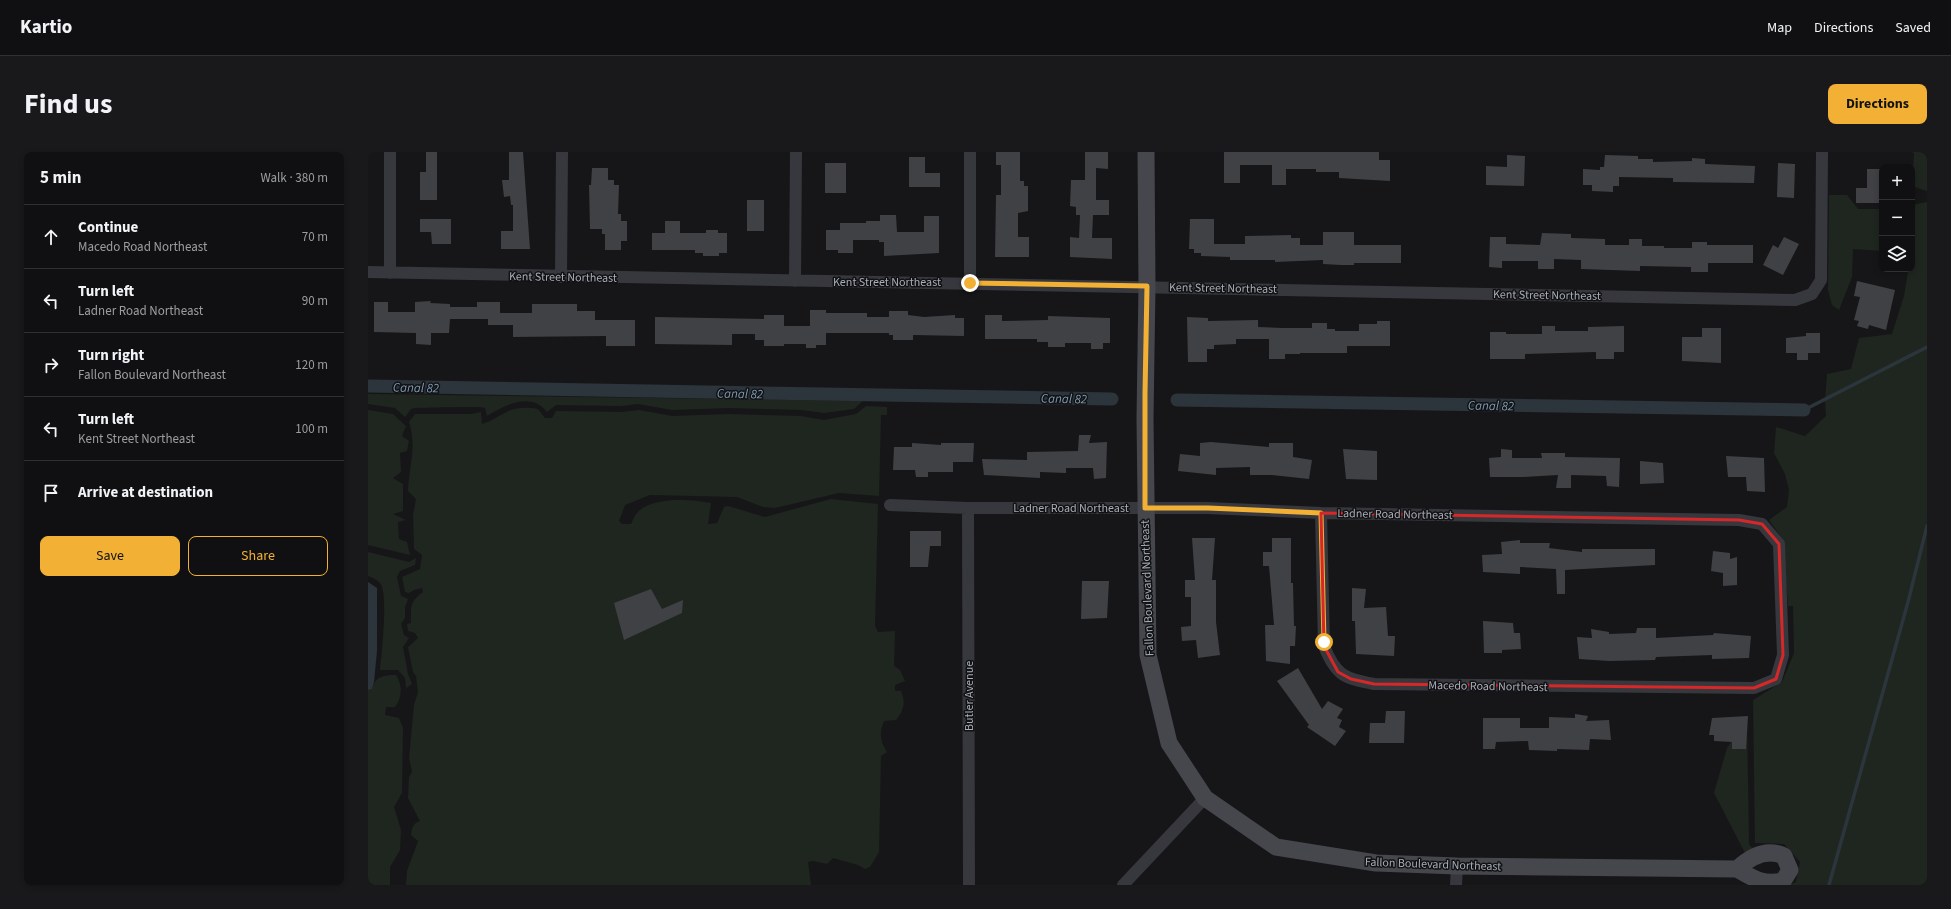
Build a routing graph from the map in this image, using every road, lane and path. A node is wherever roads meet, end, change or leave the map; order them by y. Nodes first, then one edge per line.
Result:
1 (390, 152) edge
2 (562, 152) edge
3 (796, 152) edge
4 (970, 152) edge
5 (1146, 152) edge
6 (1822, 152) edge
7 (368, 272) edge
8 (390, 273) junction
9 (561, 277) junction
10 (794, 281) junction
11 (970, 283) junction
12 (1147, 286) junction
13 (890, 505) dead end
14 (968, 508) junction
15 (1145, 508) junction
16 (1321, 513) junction
17 (1783, 655) joint
18 (1205, 798) junction
19 (1457, 866) junction
20 (1737, 869) dead end
21 (969, 885) edge
22 (1123, 885) edge
23 (1456, 885) edge

1 - 8 street
2 - 9 street
3 - 10 street
4 - 11 street
5 - 12 street, Fallon Boulevard Northeast
6 - 12 street, Kent Street Northeast
7 - 8 street, Kent Street Northeast
8 - 9 street, Kent Street Northeast
9 - 10 street, Kent Street Northeast
10 - 11 street, Kent Street Northeast
11 - 12 street, Kent Street Northeast
12 - 15 street, Fallon Boulevard Northeast
13 - 14 street, Ladner Road Northeast
14 - 15 street, Ladner Road Northeast
14 - 21 street, Butler Avenue
15 - 16 street, Ladner Road Northeast
15 - 18 street, Fallon Boulevard Northeast
16 - 17 street, Ladner Road Northeast
16 - 17 street, Macedo Road Northeast
18 - 19 street, Fallon Boulevard Northeast
18 - 22 street
19 - 20 street, Fallon Boulevard Northeast
19 - 23 street

